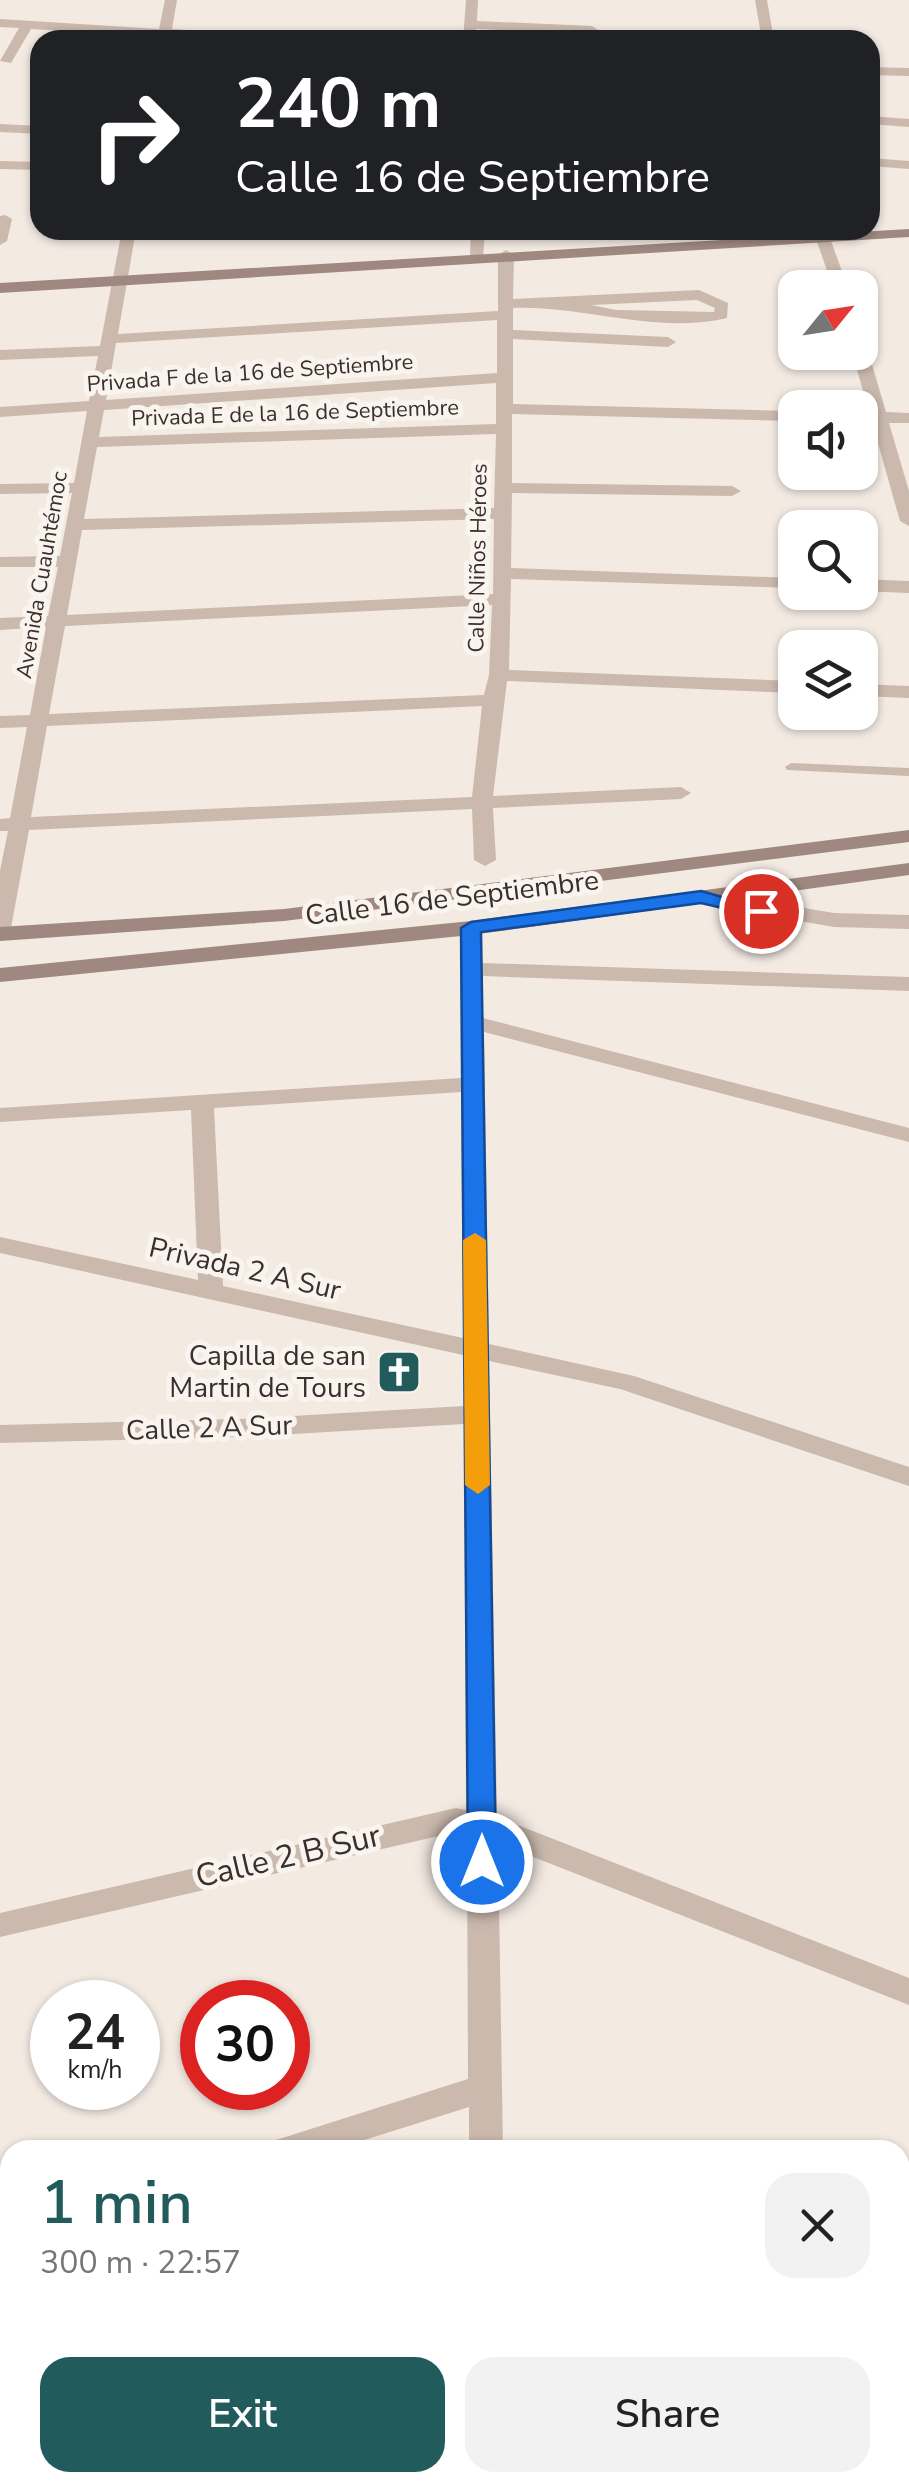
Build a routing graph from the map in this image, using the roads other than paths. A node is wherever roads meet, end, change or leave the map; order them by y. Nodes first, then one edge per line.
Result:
1 (171, 0) edge
2 (472, 0) edge
3 (761, 0) edge
4 (0, 24) edge
5 (27, 24) junction
6 (96, 30) edge
7 (165, 30) edge
8 (471, 30) edge
9 (766, 30) edge
10 (6, 60) dead end
11 (880, 71) edge
12 (909, 72) edge
13 (880, 121) edge
14 (909, 123) edge
15 (0, 128) edge
16 (30, 130) edge
17 (880, 163) edge
18 (909, 165) edge
19 (0, 166) edge
20 (30, 166) edge
21 (5, 219) dead end
22 (909, 233) edge
23 (880, 234) edge
24 (0, 240) edge
25 (126, 240) edge
26 (478, 240) edge
27 (747, 240) edge
28 (824, 240) edge
29 (478, 256) junction
30 (506, 256) junction
31 (834, 270) edge
32 (120, 277) junction
33 (0, 288) edge
34 (566, 304) junction
35 (506, 318) junction
36 (668, 342) dead end
37 (107, 345) junction
38 (0, 356) edge
39 (502, 378) junction
40 (96, 407) junction
41 (0, 412) edge
42 (778, 416) edge
43 (878, 417) edge
44 (909, 418) edge
45 (502, 419) junction
46 (878, 440) edge
47 (89, 442) junction
48 (0, 488) edge
49 (81, 488) junction
50 (502, 488) junction
51 (732, 491) dead end
52 (502, 513) junction
53 (909, 521) edge
54 (74, 525) junction
55 (68, 561) junction
56 (0, 562) edge
57 (502, 573) junction
58 (778, 581) edge
59 (878, 587) edge
60 (909, 588) edge
61 (502, 599) junction
62 (56, 621) junction
63 (0, 624) edge
64 (499, 674) junction
65 (778, 685) edge
66 (878, 691) edge
67 (909, 692) edge
68 (492, 700) junction
69 (38, 718) junction
70 (0, 722) edge
71 (791, 767) dead end
72 (909, 772) edge
73 (681, 793) dead end
74 (482, 801) junction
75 (10, 824) edge
76 (909, 836) edge
77 (485, 860) dead end
78 (909, 869) edge
79 (701, 897) junction
80 (909, 922) edge
81 (471, 928) junction
82 (0, 931) edge
83 (472, 969) junction
84 (0, 975) edge
85 (909, 984) edge
86 (472, 1022) junction
87 (473, 1084) junction
88 (202, 1101) junction
89 (0, 1115) edge
90 (909, 1135) edge
91 (0, 1244) edge
92 (210, 1292) junction
93 (476, 1352) junction
94 (477, 1414) junction
95 (0, 1434) edge
96 (909, 1476) edge
97 (482, 1824) junction
98 (0, 1926) edge
99 (909, 1992) edge
100 (485, 2088) junction
101 (320, 2140) edge
102 (486, 2140) edge

1 - 7 street
2 - 8 street
3 - 9 street
4 - 5 street
5 - 6 street
5 - 10 street
11 - 12 street
13 - 14 street
15 - 16 street
17 - 18 street
19 - 20 street
21 - 24 street
22 - 23 main road
25 - 32 street, Avenida Cuauhtémoc
26 - 29 street
27 - 30 main road
28 - 31 street
29 - 30 main road
29 - 32 main road
30 - 35 street, Calle Niños Héroes
32 - 33 main road
32 - 37 street, Avenida Cuauhtémoc
34 - 34 street
34 - 35 street
35 - 36 street
35 - 37 street
35 - 39 street, Calle Niños Héroes
37 - 38 street
37 - 40 street, Avenida Cuauhtémoc
39 - 40 street, Privada F de la 16 de Septiembre
39 - 45 street, Calle Niños Héroes
40 - 41 street, Privada F de la 16 de Septiembre
40 - 47 street, Avenida Cuauhtémoc
42 - 45 street
43 - 44 street
45 - 47 street, Privada E de la 16 de Septiembre
45 - 50 street, Calle Niños Héroes
46 - 53 street
47 - 49 street, Avenida Cuauhtémoc
48 - 49 street
49 - 54 street, Avenida Cuauhtémoc
50 - 51 street
50 - 52 street, Calle Niños Héroes
52 - 54 street
52 - 57 street, Calle Niños Héroes
54 - 55 street, Avenida Cuauhtémoc
55 - 56 street
55 - 62 street, Avenida Cuauhtémoc
57 - 58 street
57 - 61 street, Calle Niños Héroes
59 - 60 street
61 - 62 street
61 - 64 street, Calle Niños Héroes
62 - 63 street
62 - 69 street, Avenida Cuauhtémoc
64 - 65 street
64 - 68 street, Calle Niños Héroes
66 - 67 street
68 - 69 street
68 - 74 street, Calle Niños Héroes
69 - 70 street
69 - 75 street, Avenida Cuauhtémoc
71 - 72 lane
73 - 74 street
74 - 75 street
74 - 77 street, Calle Niños Héroes
75 - 82 street, Avenida Cuauhtémoc
76 - 82 main road, Calle 16 de Septiembre
78 - 79 main road, Calle 16 de Septiembre
79 - 80 street
79 - 81 main road, Calle 16 de Septiembre
81 - 83 street
81 - 84 main road, Calle 16 de Septiembre
83 - 85 street
83 - 86 street
86 - 87 street
86 - 90 street
87 - 88 street
87 - 93 street
88 - 89 street
88 - 92 street
91 - 92 street, Privada 2 A Sur
92 - 93 street, Privada 2 A Sur
93 - 94 street
93 - 96 street
94 - 95 street, Calle 2 A Sur
94 - 97 street
97 - 98 street, Calle 2 B Sur
97 - 99 street, Calle 2 B Sur
97 - 100 street
100 - 101 street
100 - 102 street

